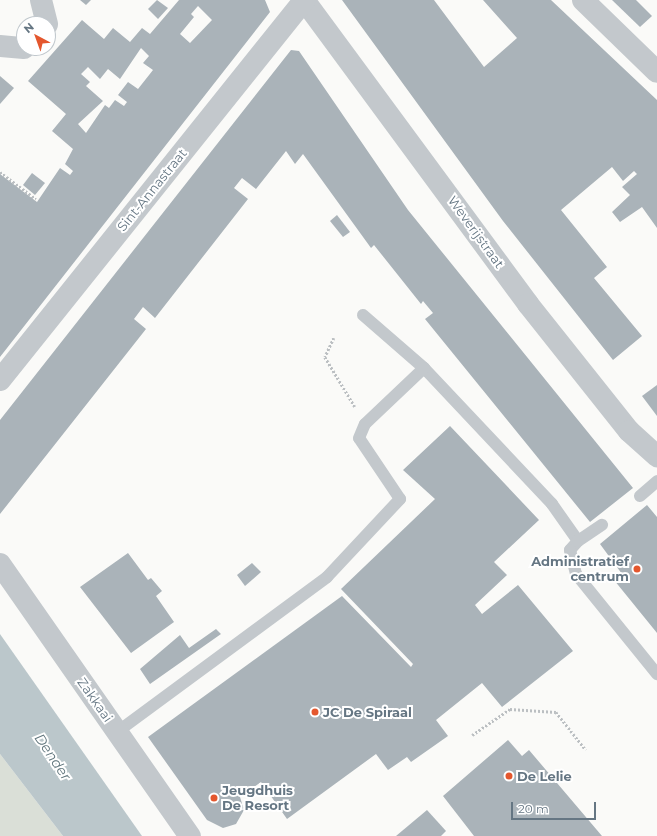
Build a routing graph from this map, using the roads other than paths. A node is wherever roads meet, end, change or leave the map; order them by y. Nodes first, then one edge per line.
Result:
1 (42, 0) edge
2 (304, 0) edge
3 (583, 0) edge
4 (45, 16) edge
5 (0, 46) edge
6 (16, 47) edge
7 (657, 72) edge
8 (363, 315) dead end
9 (424, 368) junction
10 (0, 380) edge
11 (657, 456) edge
12 (657, 481) edge
13 (640, 496) dead end
14 (602, 525) dead end
15 (578, 541) junction
16 (0, 564) edge
17 (657, 674) edge
18 (117, 732) junction
19 (190, 836) edge

1 - 4 street
2 - 10 street, Sint-Annastraat
2 - 11 street, Weverijstraat
3 - 7 street
5 - 6 street
8 - 9 lane
9 - 15 lane
9 - 18 lane
12 - 13 lane
14 - 15 lane
15 - 17 lane
16 - 18 street, Zakkaai
18 - 19 street, Zakkaai

